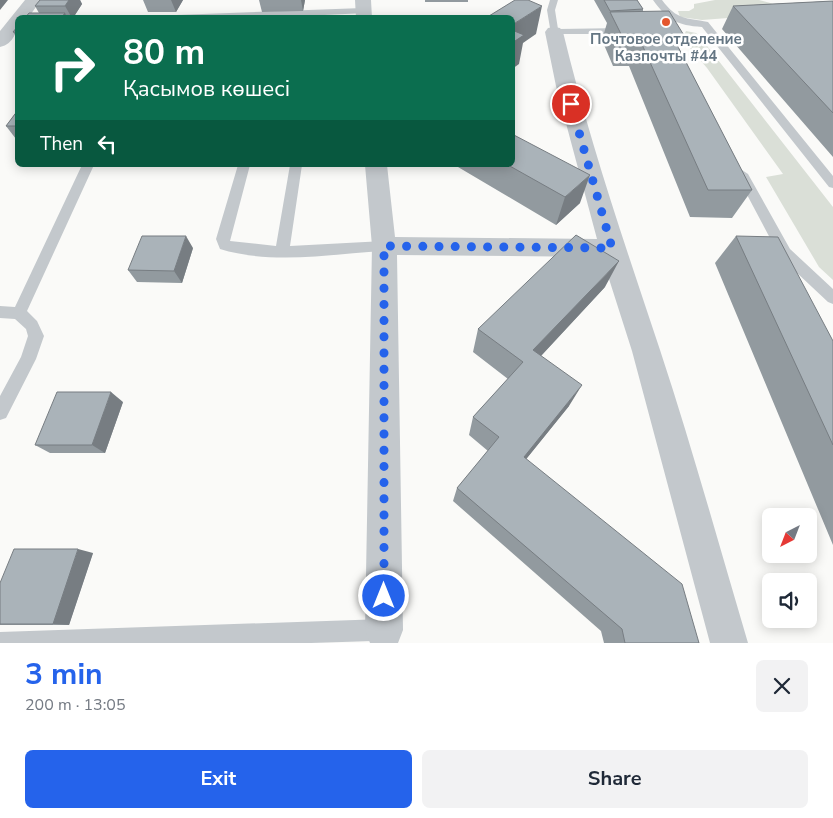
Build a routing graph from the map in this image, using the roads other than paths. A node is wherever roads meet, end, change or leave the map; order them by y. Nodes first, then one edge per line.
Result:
1 (33, 0) edge
2 (554, 0) edge
3 (657, 0) edge
4 (363, 10) edge
5 (22, 15) edge
6 (246, 15) edge
7 (15, 23) edge
8 (554, 32) junction
9 (638, 33) edge
10 (0, 42) edge
11 (737, 166) edge
12 (87, 167) edge
13 (243, 167) edge
14 (296, 167) edge
15 (376, 167) edge
16 (833, 184) edge
17 (384, 246) junction
18 (612, 248) junction
19 (282, 252) junction
20 (833, 298) edge
21 (0, 312) edge
22 (19, 313) junction
23 (0, 412) edge
24 (384, 636) edge
25 (0, 642) edge
26 (730, 643) edge

1 - 5 street
2 - 8 lane
3 - 16 lane
4 - 6 lane
7 - 10 street
8 - 9 lane
8 - 18 street
11 - 20 lane
12 - 22 lane
13 - 19 lane
14 - 19 lane
15 - 17 street
17 - 18 street
17 - 19 lane
17 - 24 street
18 - 26 street
21 - 22 lane
22 - 23 lane
24 - 25 lane

